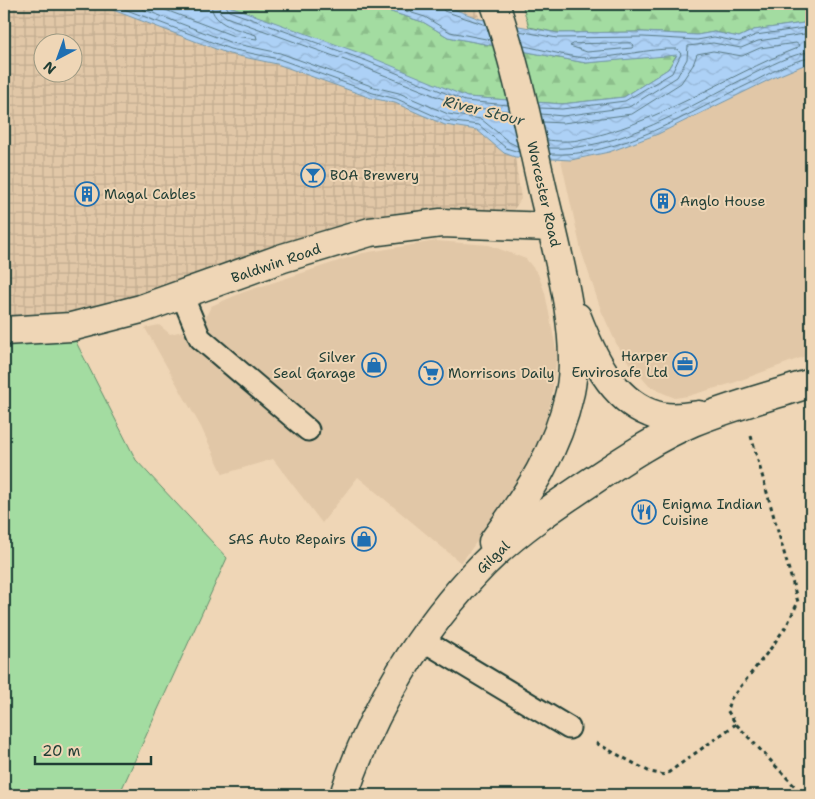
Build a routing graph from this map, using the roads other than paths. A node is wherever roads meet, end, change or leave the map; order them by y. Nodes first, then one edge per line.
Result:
1 (496, 4) edge
2 (552, 227) junction
3 (561, 269) junction
4 (182, 295) junction
5 (4, 331) edge
6 (811, 382) edge
7 (737, 407) junction
8 (308, 430) dead end
9 (449, 602) junction
10 (421, 640) junction
11 (569, 728) road end
12 (344, 795) edge

1 - 2 main road, Worcester Road
2 - 3 main road, Worcester Road
2 - 4 main road, Baldwin Road
3 - 7 main road
3 - 9 main road
4 - 5 main road, Baldwin Road
4 - 8 lane
6 - 7 main road
7 - 9 main road, Gilgal
9 - 10 main road, Gilgal
10 - 11 lane
10 - 12 main road, Gilgal

